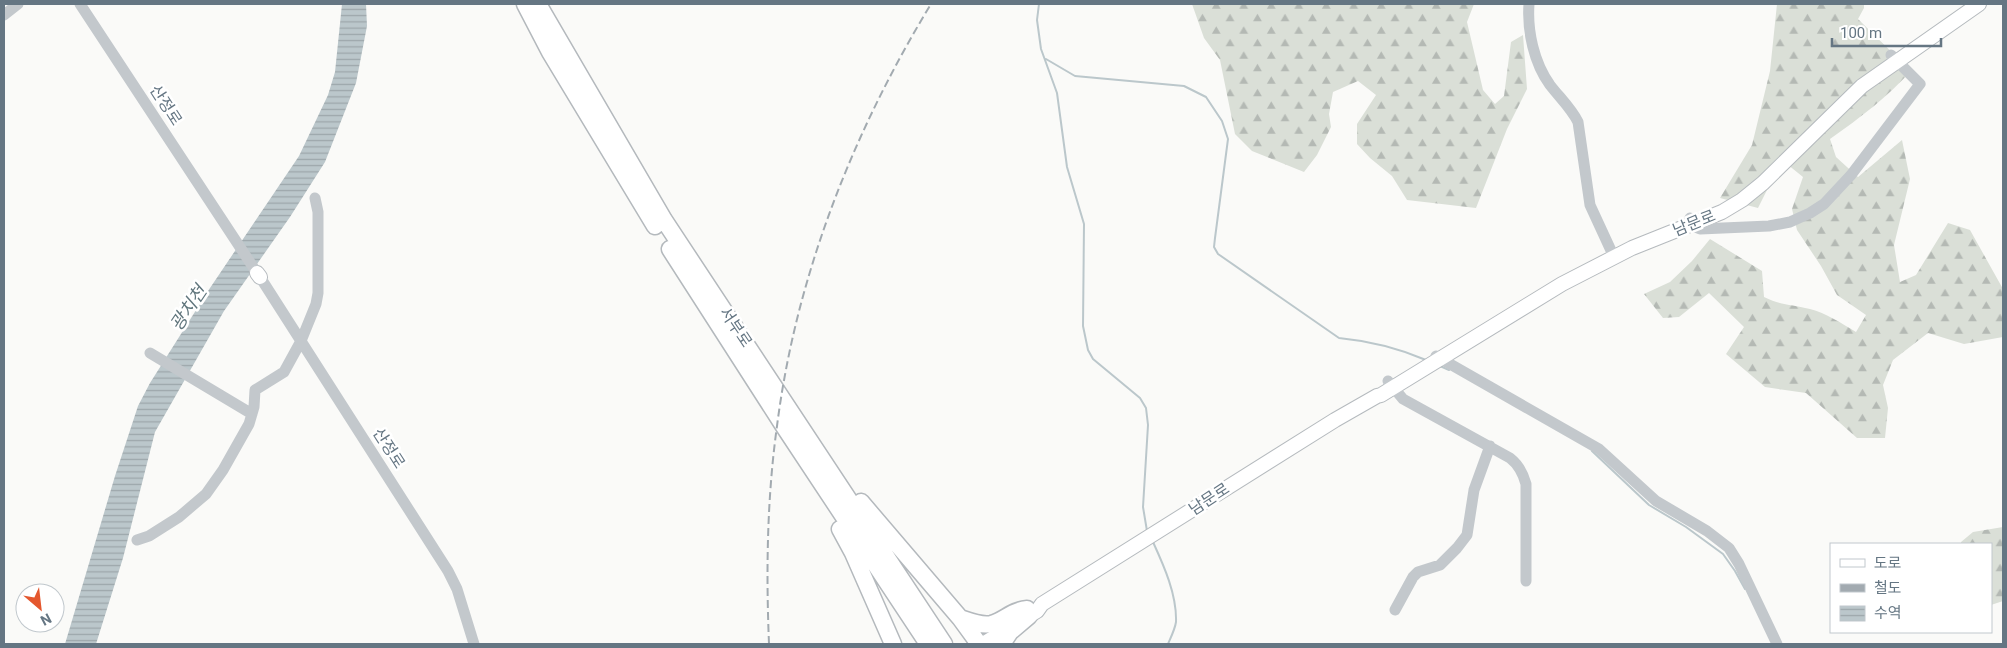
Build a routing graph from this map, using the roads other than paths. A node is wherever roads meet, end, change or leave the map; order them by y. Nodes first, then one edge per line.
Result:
1 (18, 4) edge
2 (80, 4) edge
3 (520, 4) edge
4 (525, 4) edge
5 (539, 4) edge
6 (1529, 4) edge
7 (1970, 4) edge
8 (1979, 4) edge
9 (4, 15) edge
10 (553, 45) junction
11 (1894, 58) junction
12 (315, 198) dead end
13 (1691, 221) junction
14 (1612, 253) junction
15 (301, 341) junction
16 (152, 354) dead end
17 (1433, 361) junction
18 (1391, 384) junction
19 (252, 414) junction
20 (791, 424) junction
21 (1490, 446) junction
22 (137, 540) dead end
23 (1526, 581) dead end
24 (1032, 610) junction
25 (1395, 610) dead end
26 (960, 618) junction
27 (937, 642) edge
28 (975, 643) edge
29 (474, 644) edge
30 (893, 644) edge
31 (1002, 644) edge
32 (1777, 644) edge

1 - 9 street
2 - 15 street, 산정로
3 - 10 highway
4 - 10 highway, 서부로
5 - 10 highway, 서부로
6 - 14 street
7 - 11 main road, 남문로
8 - 11 main road, 남문로
10 - 20 highway, 서부로
11 - 13 main road, 남문로
11 - 13 street
12 - 15 street
13 - 14 main road, 남문로
14 - 17 main road, 남문로
15 - 19 street
15 - 29 street, 산정로
16 - 19 street
17 - 18 main road, 남문로
17 - 32 street
18 - 21 street
18 - 24 main road, 남문로
19 - 22 street
20 - 26 highway
20 - 27 highway, 서부로
20 - 30 highway
21 - 23 street
21 - 25 street
24 - 26 highway
24 - 28 main road, 남문로
24 - 31 highway
26 - 28 highway

